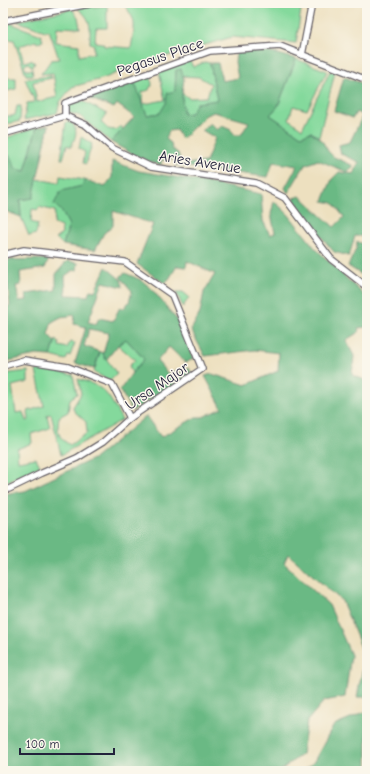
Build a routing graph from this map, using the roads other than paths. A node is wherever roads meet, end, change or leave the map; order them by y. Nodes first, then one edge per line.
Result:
1 (312, 3) edge
2 (89, 4) edge
3 (3, 21) edge
4 (302, 55) junction
5 (367, 80) edge
6 (65, 116) junction
7 (3, 134) edge
8 (3, 255) edge
9 (367, 286) edge
10 (3, 366) edge
11 (130, 418) junction
12 (3, 489) edge

1 - 4 street
2 - 3 street
4 - 5 street, Pegasus Place
4 - 6 street, Pegasus Place
6 - 7 street
6 - 9 street, Aries Avenue
8 - 11 street, Ursa Major
10 - 11 street
11 - 12 street, Ursa Major

